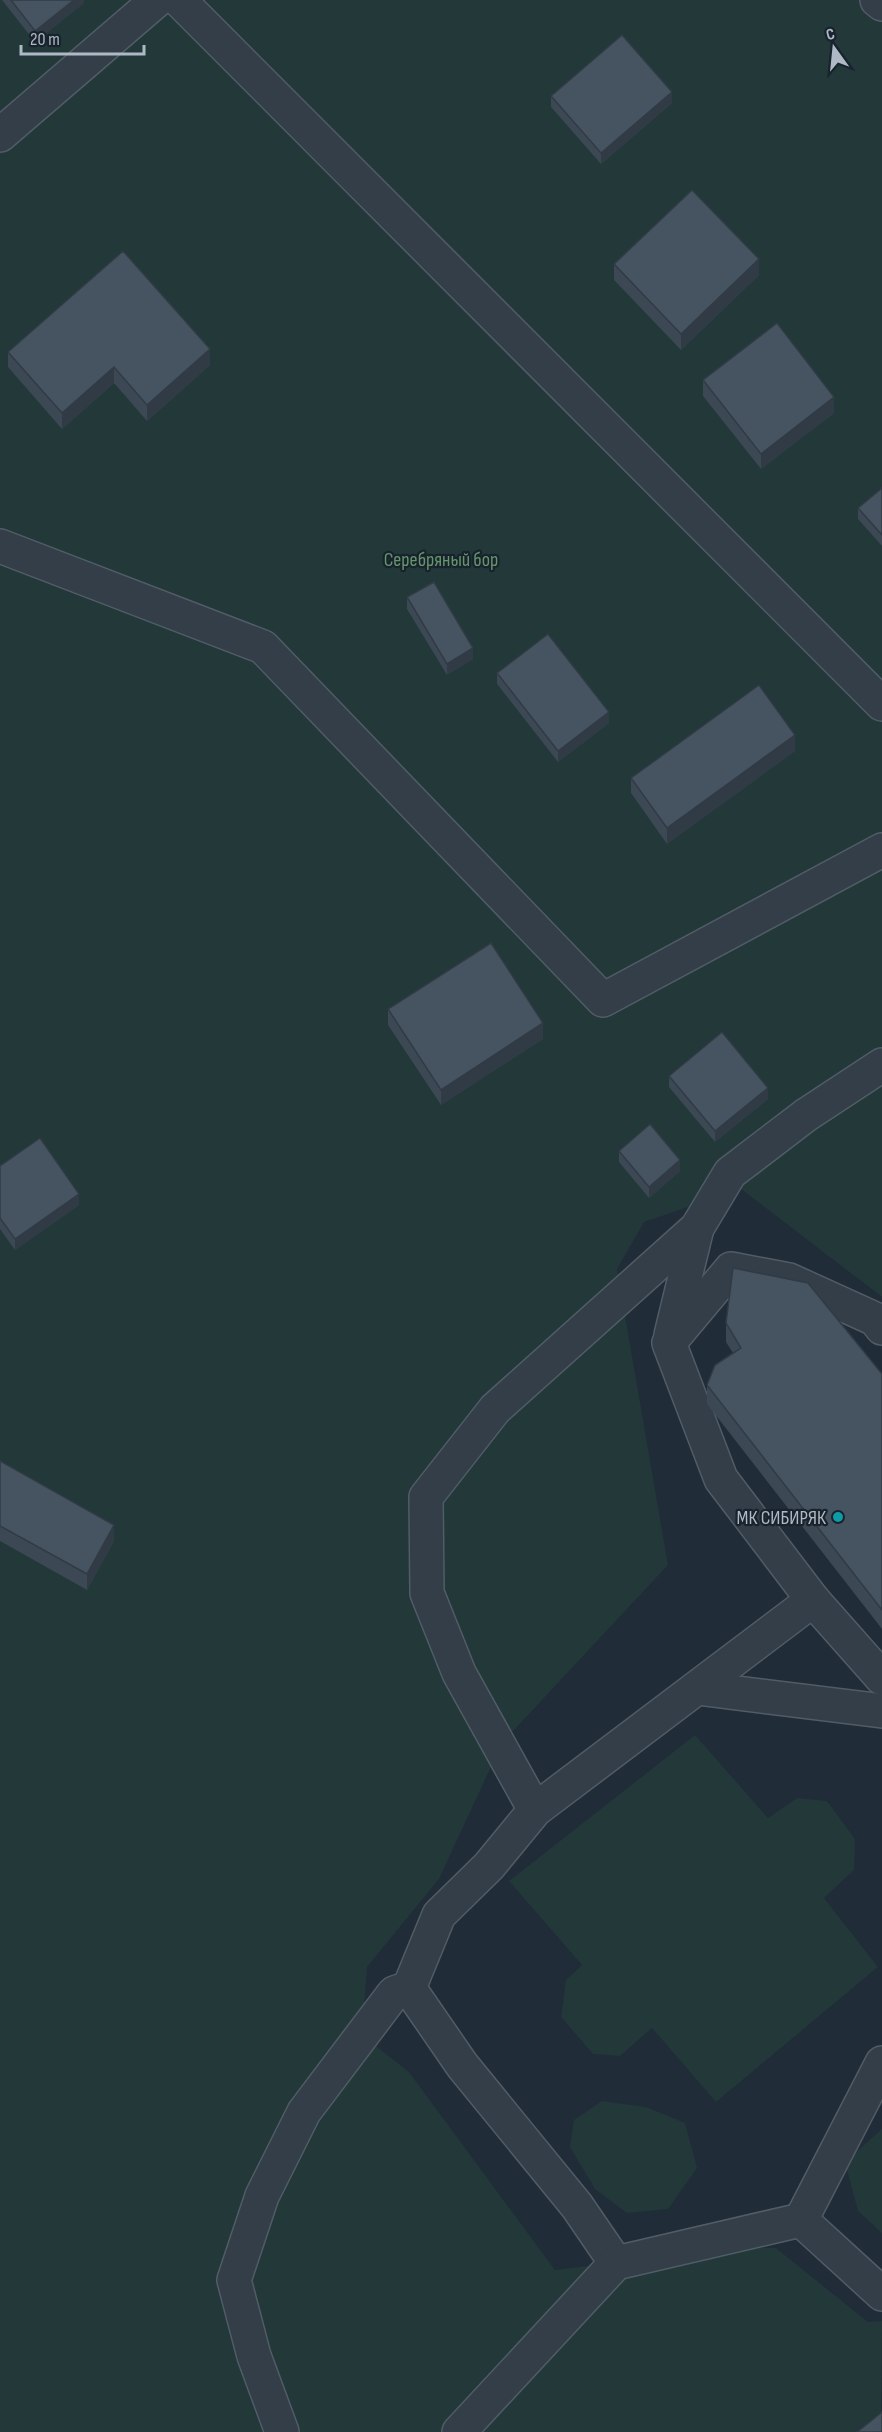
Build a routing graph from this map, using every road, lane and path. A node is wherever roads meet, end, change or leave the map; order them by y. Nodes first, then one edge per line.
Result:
1 (157, 0) edge
2 (179, 0) edge
3 (877, 0) edge
4 (882, 4) edge
5 (0, 135) edge
6 (0, 546) edge
7 (882, 704) edge
8 (882, 850) edge
9 (882, 1065) edge
10 (697, 1228) junction
11 (882, 1328) edge
12 (669, 1343) junction
13 (813, 1600) junction
14 (882, 1678) edge
15 (697, 1688) junction
16 (882, 1711) edge
17 (536, 1810) junction
18 (410, 1988) junction
19 (882, 2063) edge
20 (801, 2220) junction
21 (616, 2263) junction
22 (882, 2294) edge
23 (282, 2432) edge
24 (459, 2432) edge

1 - 5 street
2 - 7 street
3 - 4 street
6 - 8 street
9 - 10 street
10 - 12 street
10 - 17 street
11 - 12 street
12 - 13 street
13 - 14 street
13 - 15 street
15 - 16 street
15 - 17 street
17 - 18 street
18 - 21 street
18 - 23 street
19 - 20 street
20 - 21 street
20 - 22 street
21 - 24 street

